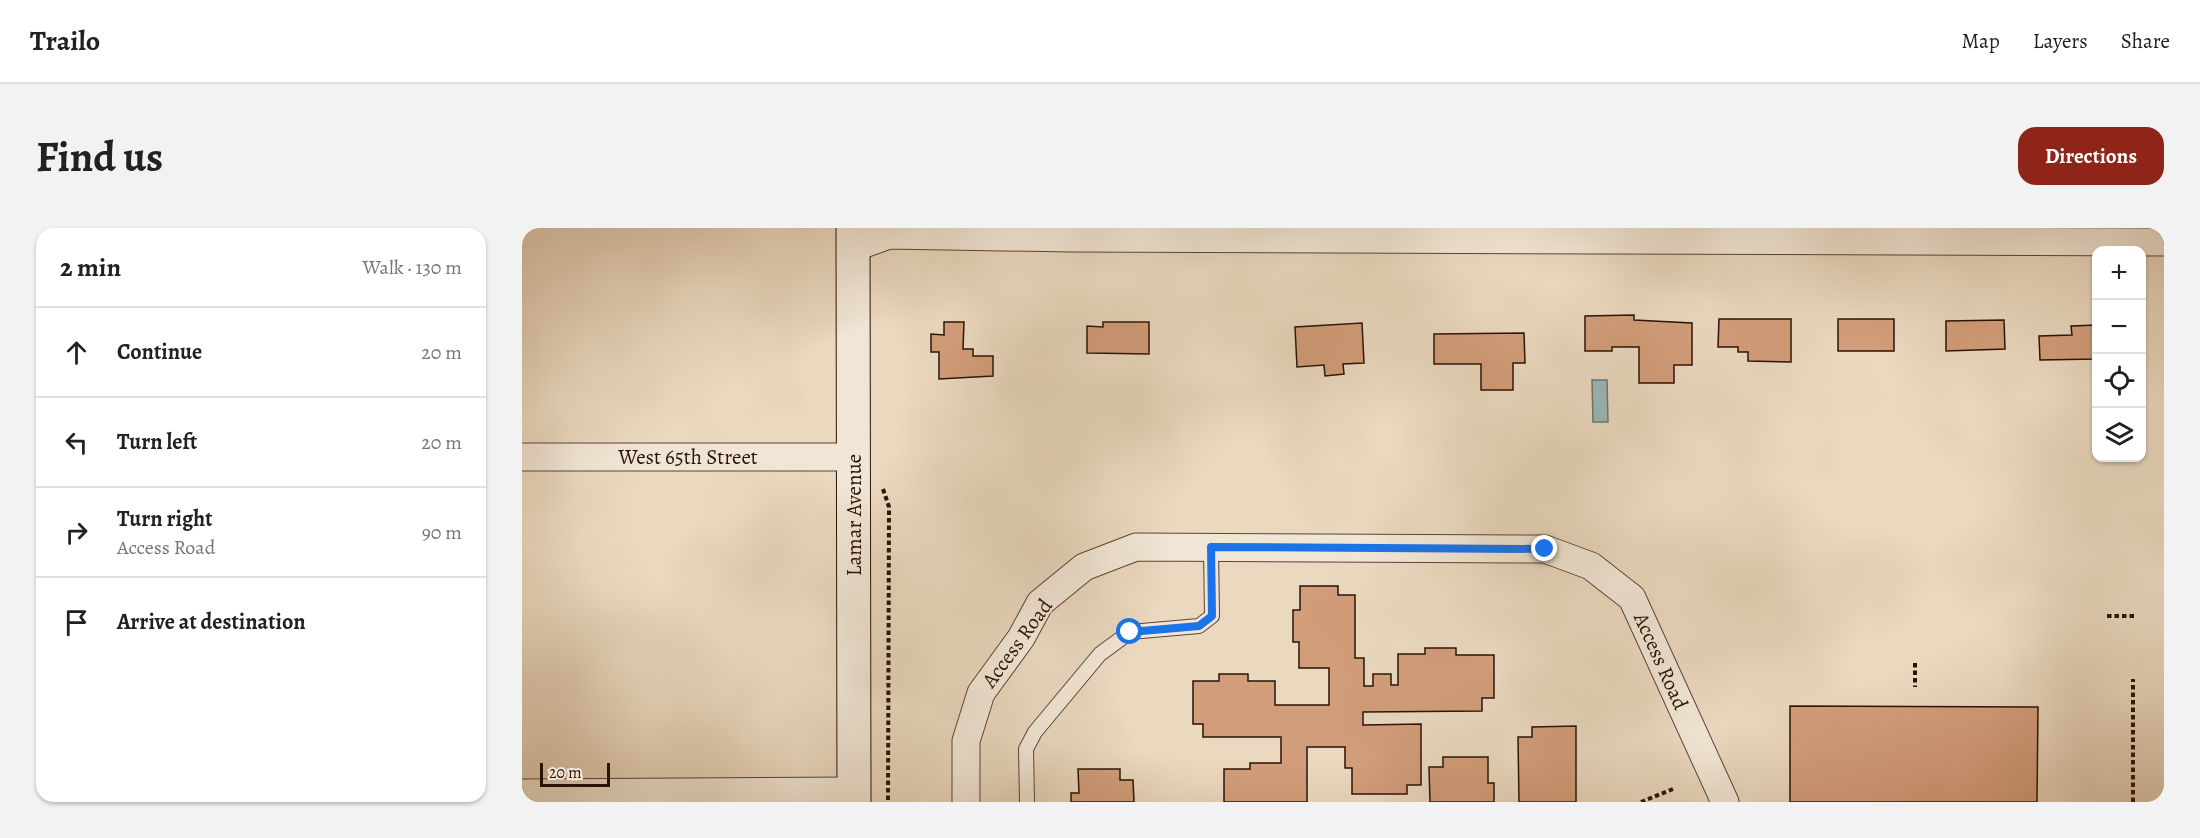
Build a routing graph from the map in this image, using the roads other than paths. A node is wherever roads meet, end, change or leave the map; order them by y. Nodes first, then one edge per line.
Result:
1 (1564, 233) edge
2 (853, 238) edge
3 (2164, 242) edge
4 (855, 457) junction
5 (522, 458) edge
6 (1211, 547) junction
7 (522, 793) edge
8 (854, 797) edge
9 (966, 802) edge
10 (1027, 802) edge
11 (1725, 802) edge

1 - 2 street
1 - 3 street
2 - 4 street, Lamar Avenue
4 - 5 street, West 65th Street
4 - 8 street, Lamar Avenue
6 - 9 street, Access Road
6 - 10 lane
6 - 11 street, Access Road
7 - 8 street

